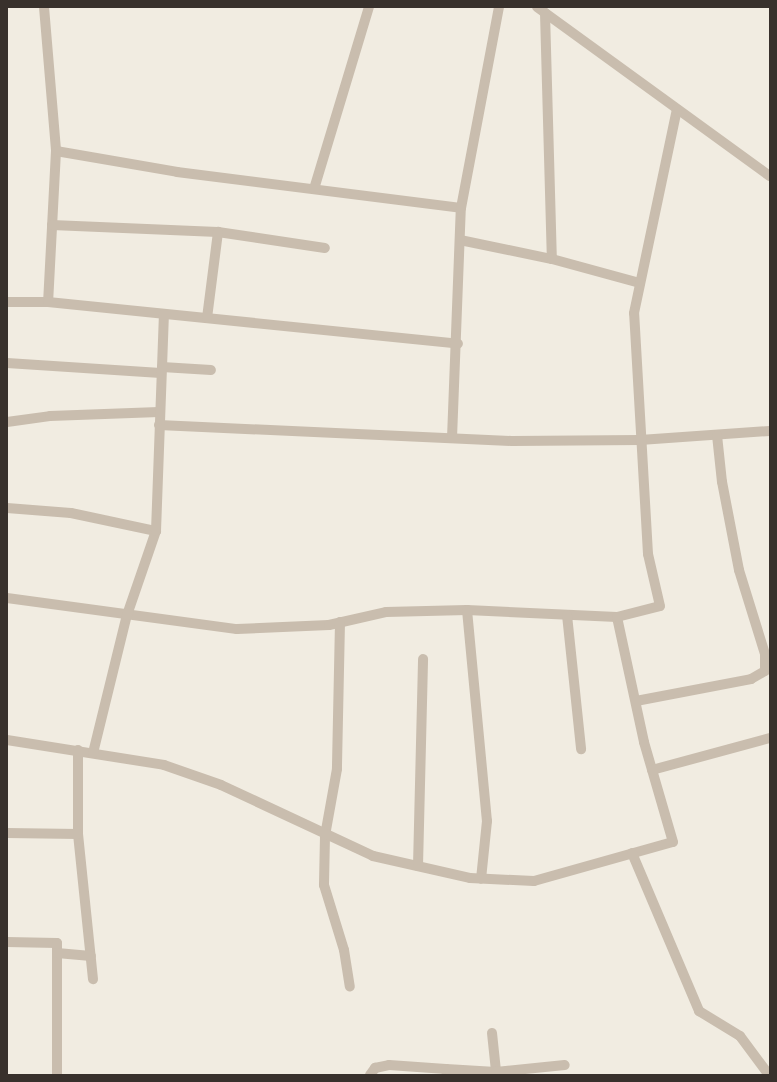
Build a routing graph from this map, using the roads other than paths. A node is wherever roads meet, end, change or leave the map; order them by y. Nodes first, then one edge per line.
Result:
1 (44, 7) edge
2 (369, 7) edge
3 (499, 7) edge
4 (537, 7) edge
5 (545, 13) junction
6 (677, 109) junction
7 (56, 151) junction
8 (770, 176) edge
9 (314, 189) junction
10 (460, 208) junction
11 (52, 225) junction
12 (218, 232) junction
13 (460, 240) junction
14 (325, 248) dead end
15 (552, 259) junction
16 (640, 283) junction
17 (7, 302) edge
18 (48, 302) junction
19 (164, 314) junction
20 (206, 318) junction
21 (458, 344) junction
22 (7, 363) edge
23 (161, 370) junction
24 (211, 370) dead end
25 (159, 412) junction
26 (7, 422) edge
27 (159, 425) junction
28 (770, 431) edge
29 (717, 435) junction
30 (452, 438) junction
31 (640, 440) junction
32 (7, 508) edge
33 (156, 531) junction
34 (7, 598) edge
35 (467, 610) junction
36 (127, 615) junction
37 (567, 615) junction
38 (617, 617) junction
39 (340, 622) junction
40 (424, 659) dead end
41 (636, 701) junction
42 (770, 738) edge
43 (7, 740) edge
44 (581, 749) dead end
45 (78, 750) junction
46 (93, 753) junction
47 (652, 770) junction
48 (7, 833) edge
49 (78, 834) junction
50 (325, 836) junction
51 (632, 853) junction
52 (418, 866) junction
53 (481, 879) junction
54 (7, 942) edge
55 (57, 953) junction
56 (91, 956) junction
57 (93, 979) dead end
58 (350, 987) dead end
59 (492, 1033) dead end
60 (565, 1065) dead end
61 (446, 1072) edge
62 (496, 1072) junction
63 (57, 1075) edge
64 (370, 1075) edge
65 (769, 1075) edge

1 - 7 street
2 - 9 street
3 - 10 street
4 - 5 street
5 - 6 street
5 - 15 street
6 - 8 street
6 - 16 street
7 - 9 street
7 - 11 street
9 - 10 street
10 - 13 street
11 - 12 street
11 - 18 street
12 - 14 street
12 - 20 street
13 - 15 street
13 - 21 street
15 - 16 street
16 - 31 street
17 - 18 street
18 - 19 street
19 - 20 street
19 - 23 street
20 - 21 street
21 - 30 street
22 - 23 street
23 - 24 street
23 - 25 street
25 - 26 street
25 - 27 street
27 - 30 street
27 - 33 street
28 - 29 street
29 - 31 street
29 - 41 street
30 - 31 street
31 - 38 street
32 - 33 street
33 - 36 street
34 - 36 street
35 - 37 street
35 - 39 street
35 - 53 street
36 - 39 street
36 - 46 street
37 - 38 street
37 - 44 street
38 - 41 street
39 - 50 street
40 - 52 street
41 - 47 street
42 - 47 street
43 - 45 street
45 - 46 street
45 - 49 street
46 - 50 street
47 - 51 street
48 - 49 street
49 - 56 street
50 - 52 street
50 - 58 street
51 - 53 street
51 - 65 street
52 - 53 street
54 - 55 street
55 - 56 street
55 - 63 street
56 - 57 street
59 - 62 street
60 - 62 street
61 - 62 street
61 - 64 street

